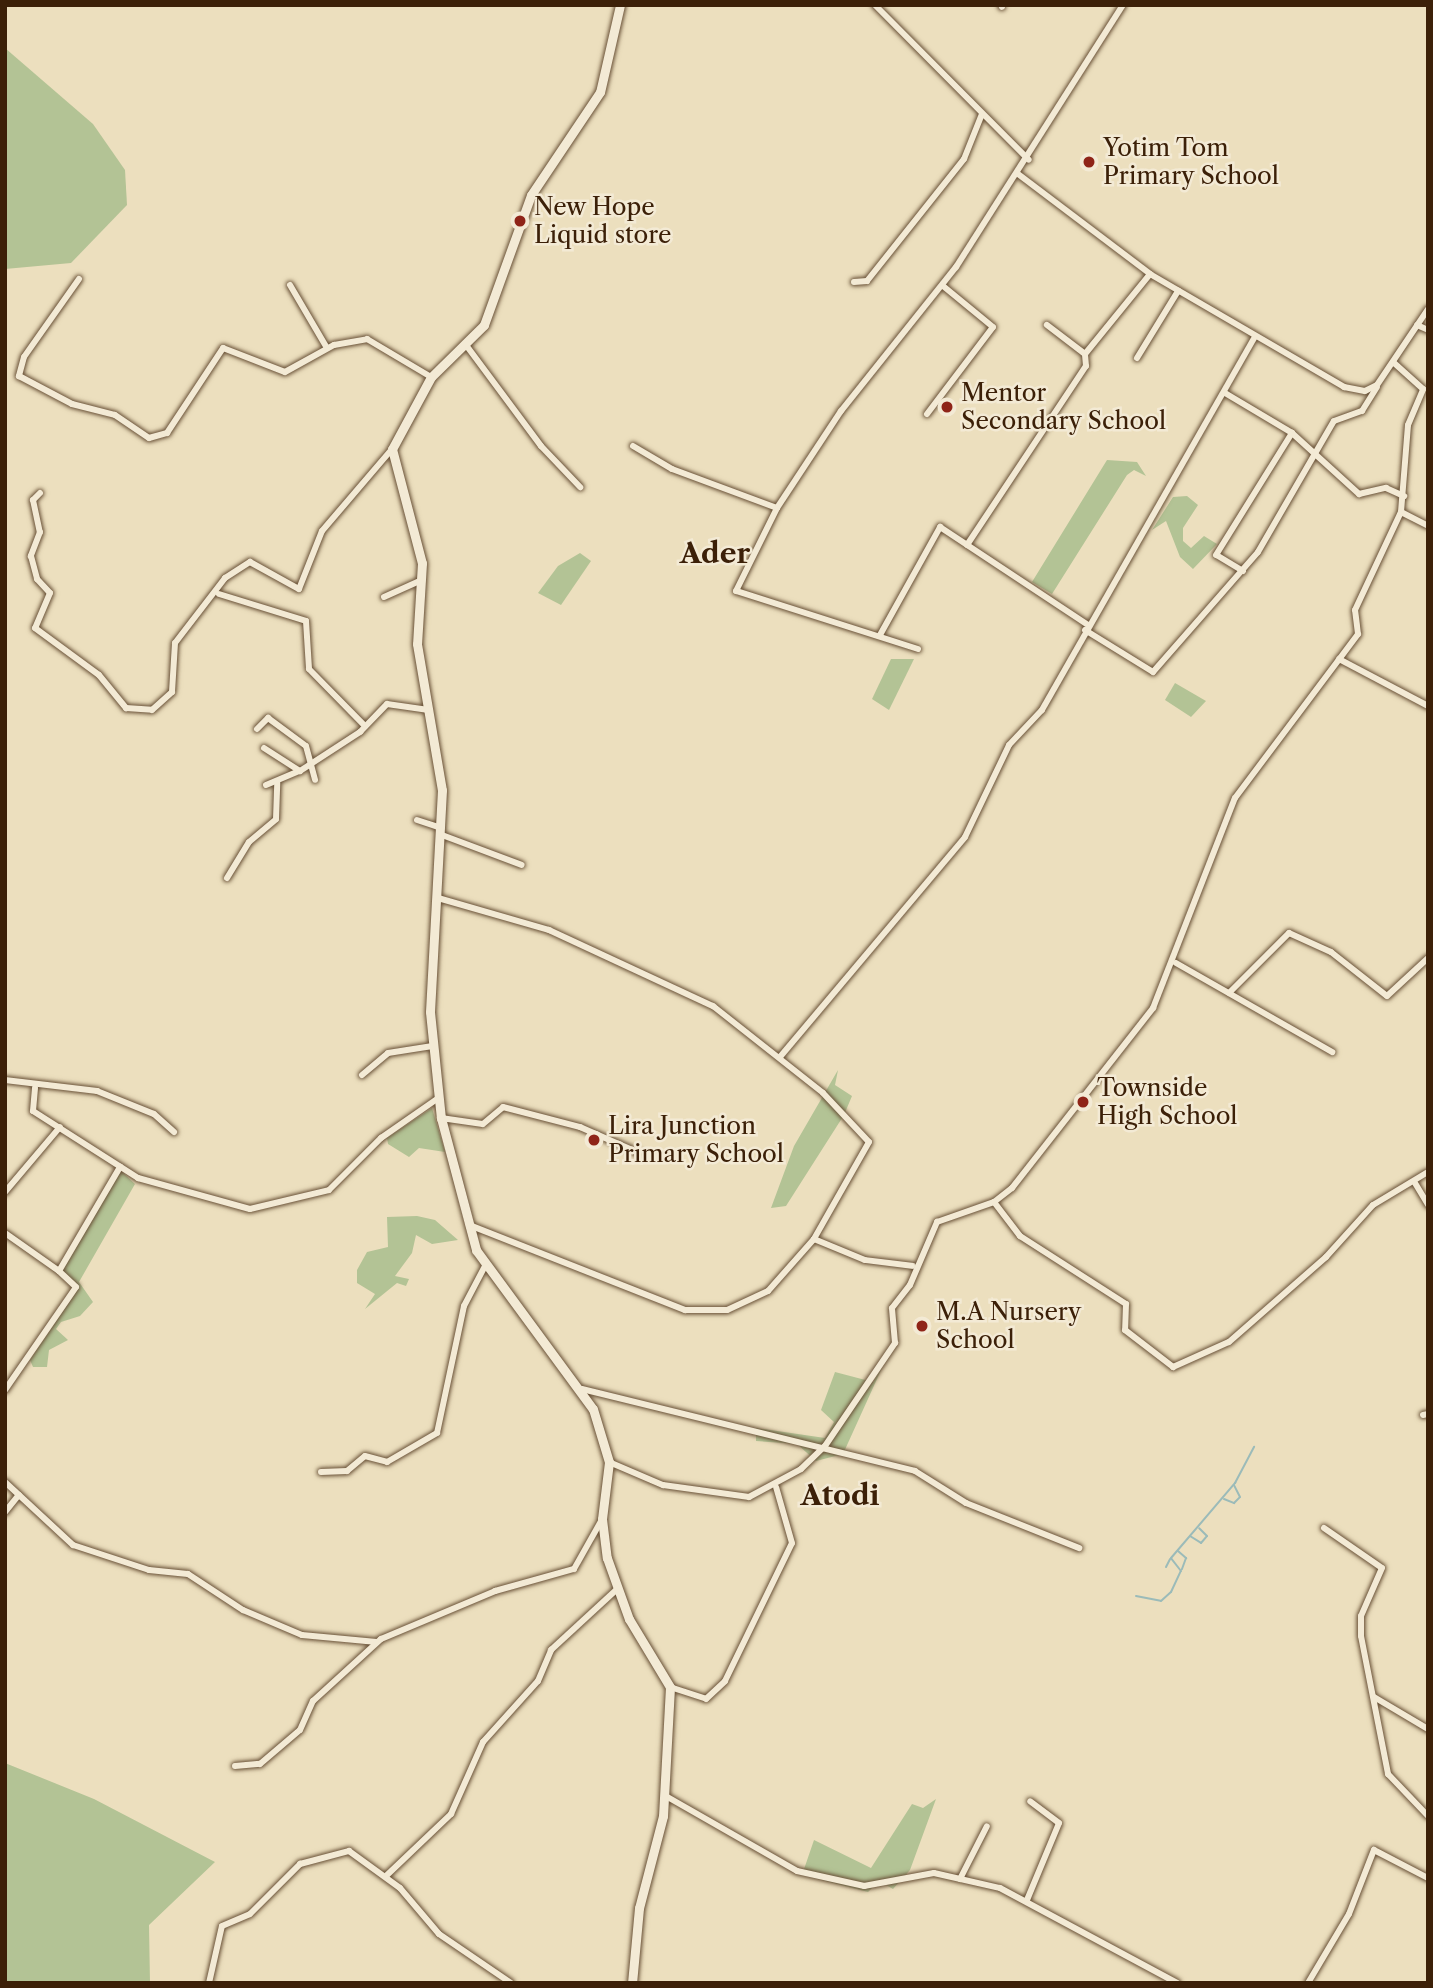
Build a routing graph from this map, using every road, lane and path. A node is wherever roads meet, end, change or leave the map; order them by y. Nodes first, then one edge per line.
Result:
1 (620, 5) edge
2 (875, 5) edge
3 (1123, 5) edge
4 (982, 114) junction
5 (1028, 160) junction
6 (1018, 174) junction
7 (1150, 274) junction
8 (79, 279) dead end
9 (854, 282) dead end
10 (290, 285) dead end
11 (943, 286) junction
12 (1178, 291) junction
13 (1428, 309) edge
14 (1046, 325) dead end
15 (1418, 325) junction
16 (1428, 330) edge
17 (1255, 337) junction
18 (466, 345) junction
19 (327, 348) junction
20 (1085, 354) junction
21 (1137, 358) dead end
22 (1393, 362) junction
23 (430, 377) junction
24 (1377, 385) junction
25 (1225, 393) junction
26 (927, 414) dead end
27 (1292, 433) junction
28 (633, 446) dead end
29 (393, 449) junction
30 (1313, 451) junction
31 (580, 487) dead end
32 (40, 494) dead end
33 (1404, 496) junction
34 (777, 508) junction
35 (1401, 512) junction
36 (1428, 526) edge
37 (967, 545) junction
38 (1243, 571) junction
39 (422, 580) junction
40 (219, 594) junction
41 (384, 597) dead end
42 (1086, 627) junction
43 (880, 635) junction
44 (918, 649) dead end
45 (1339, 659) junction
46 (1428, 706) edge
47 (431, 710) junction
48 (365, 726) junction
49 (257, 729) dead end
50 (264, 748) dead end
51 (309, 770) junction
52 (300, 771) junction
53 (315, 780) dead end
54 (277, 783) junction
55 (265, 785) dead end
56 (417, 820) dead end
57 (442, 831) junction
58 (522, 865) dead end
59 (227, 878) dead end
60 (438, 898) junction
61 (1428, 958) edge
62 (1176, 963) junction
63 (1229, 993) junction
64 (432, 1046) junction
65 (1332, 1052) dead end
66 (780, 1056) junction
67 (362, 1076) dead end
68 (5, 1080) edge
69 (35, 1087) junction
70 (437, 1099) junction
71 (441, 1118) junction
72 (60, 1127) junction
73 (174, 1132) dead end
74 (639, 1153) dead end
75 (120, 1167) junction
76 (1428, 1172) edge
77 (1415, 1183) junction
78 (5, 1192) edge
79 (994, 1202) junction
80 (1428, 1205) edge
81 (469, 1226) junction
82 (5, 1233) edge
83 (814, 1239) junction
84 (485, 1266) junction
85 (913, 1266) junction
86 (58, 1270) junction
87 (582, 1389) junction
88 (5, 1390) edge
89 (825, 1446) junction
90 (609, 1462) junction
91 (321, 1472) dead end
92 (5, 1482) edge
93 (776, 1487) junction
94 (19, 1495) junction
95 (5, 1512) edge
96 (602, 1519) junction
97 (1324, 1528) dead end
98 (1079, 1548) dead end
99 (617, 1589) junction
100 (377, 1642) junction
101 (670, 1687) junction
102 (1374, 1698) junction
103 (1428, 1728) edge
104 (235, 1766) dead end
105 (664, 1796) junction
106 (1030, 1801) dead end
107 (1428, 1815) edge
108 (987, 1826) dead end
109 (386, 1876) junction
110 (1428, 1878) edge
111 (960, 1879) junction
112 (1027, 1900) junction
113 (209, 1983) edge
114 (512, 1983) edge
115 (632, 1983) edge
116 (1177, 1983) edge
117 (1308, 1983) edge

1 - 18 street
2 - 4 street
3 - 5 street
4 - 5 street
4 - 9 street
5 - 6 street
6 - 7 street
6 - 11 street
7 - 12 street
7 - 20 street
8 - 19 street
10 - 19 street
11 - 26 street
11 - 34 street
12 - 17 street
12 - 21 street
13 - 15 street
14 - 20 street
15 - 16 street
15 - 22 street
17 - 24 street
17 - 25 street
18 - 23 street
18 - 31 street
19 - 23 street
20 - 37 street
22 - 24 street
22 - 33 street
23 - 29 street
24 - 30 street
25 - 27 street
25 - 42 street
27 - 30 street
27 - 38 street
28 - 34 street
29 - 39 street
29 - 40 street
30 - 33 street
30 - 38 street
32 - 40 street
33 - 35 street
34 - 43 street
35 - 36 street
35 - 45 street
37 - 42 street
37 - 43 street
38 - 42 street
39 - 41 street
39 - 47 street
40 - 48 street
42 - 66 street
43 - 44 street
45 - 46 street
45 - 62 street
47 - 48 street
47 - 57 street
48 - 51 street
49 - 51 street
50 - 52 street
51 - 52 street
51 - 53 street
52 - 54 street
54 - 55 street
54 - 59 street
56 - 57 street
57 - 58 street
57 - 60 street
60 - 64 street
60 - 66 street
61 - 63 street
62 - 63 street
62 - 79 street
63 - 65 street
64 - 67 street
64 - 70 street
66 - 83 street
68 - 69 street
69 - 72 street
69 - 73 street
70 - 71 street
70 - 75 street
71 - 74 street
71 - 81 street
72 - 75 street
72 - 78 street
75 - 86 street
76 - 77 street
77 - 79 street
77 - 80 street
79 - 85 street
81 - 83 street
81 - 84 street
82 - 86 street
83 - 85 street
84 - 87 street
84 - 91 street
85 - 89 street
86 - 88 street
87 - 89 street
87 - 90 street
89 - 93 street
89 - 98 street
90 - 93 street
90 - 96 street
92 - 94 street
93 - 101 street
94 - 95 street
94 - 100 street
96 - 99 street
96 - 100 street
97 - 102 street
99 - 101 street
99 - 109 street
100 - 104 street
101 - 105 street
102 - 103 street
102 - 107 street
105 - 111 street
105 - 115 street
106 - 112 street
108 - 111 street
109 - 113 street
109 - 114 street
110 - 117 street
111 - 112 street
112 - 116 street

